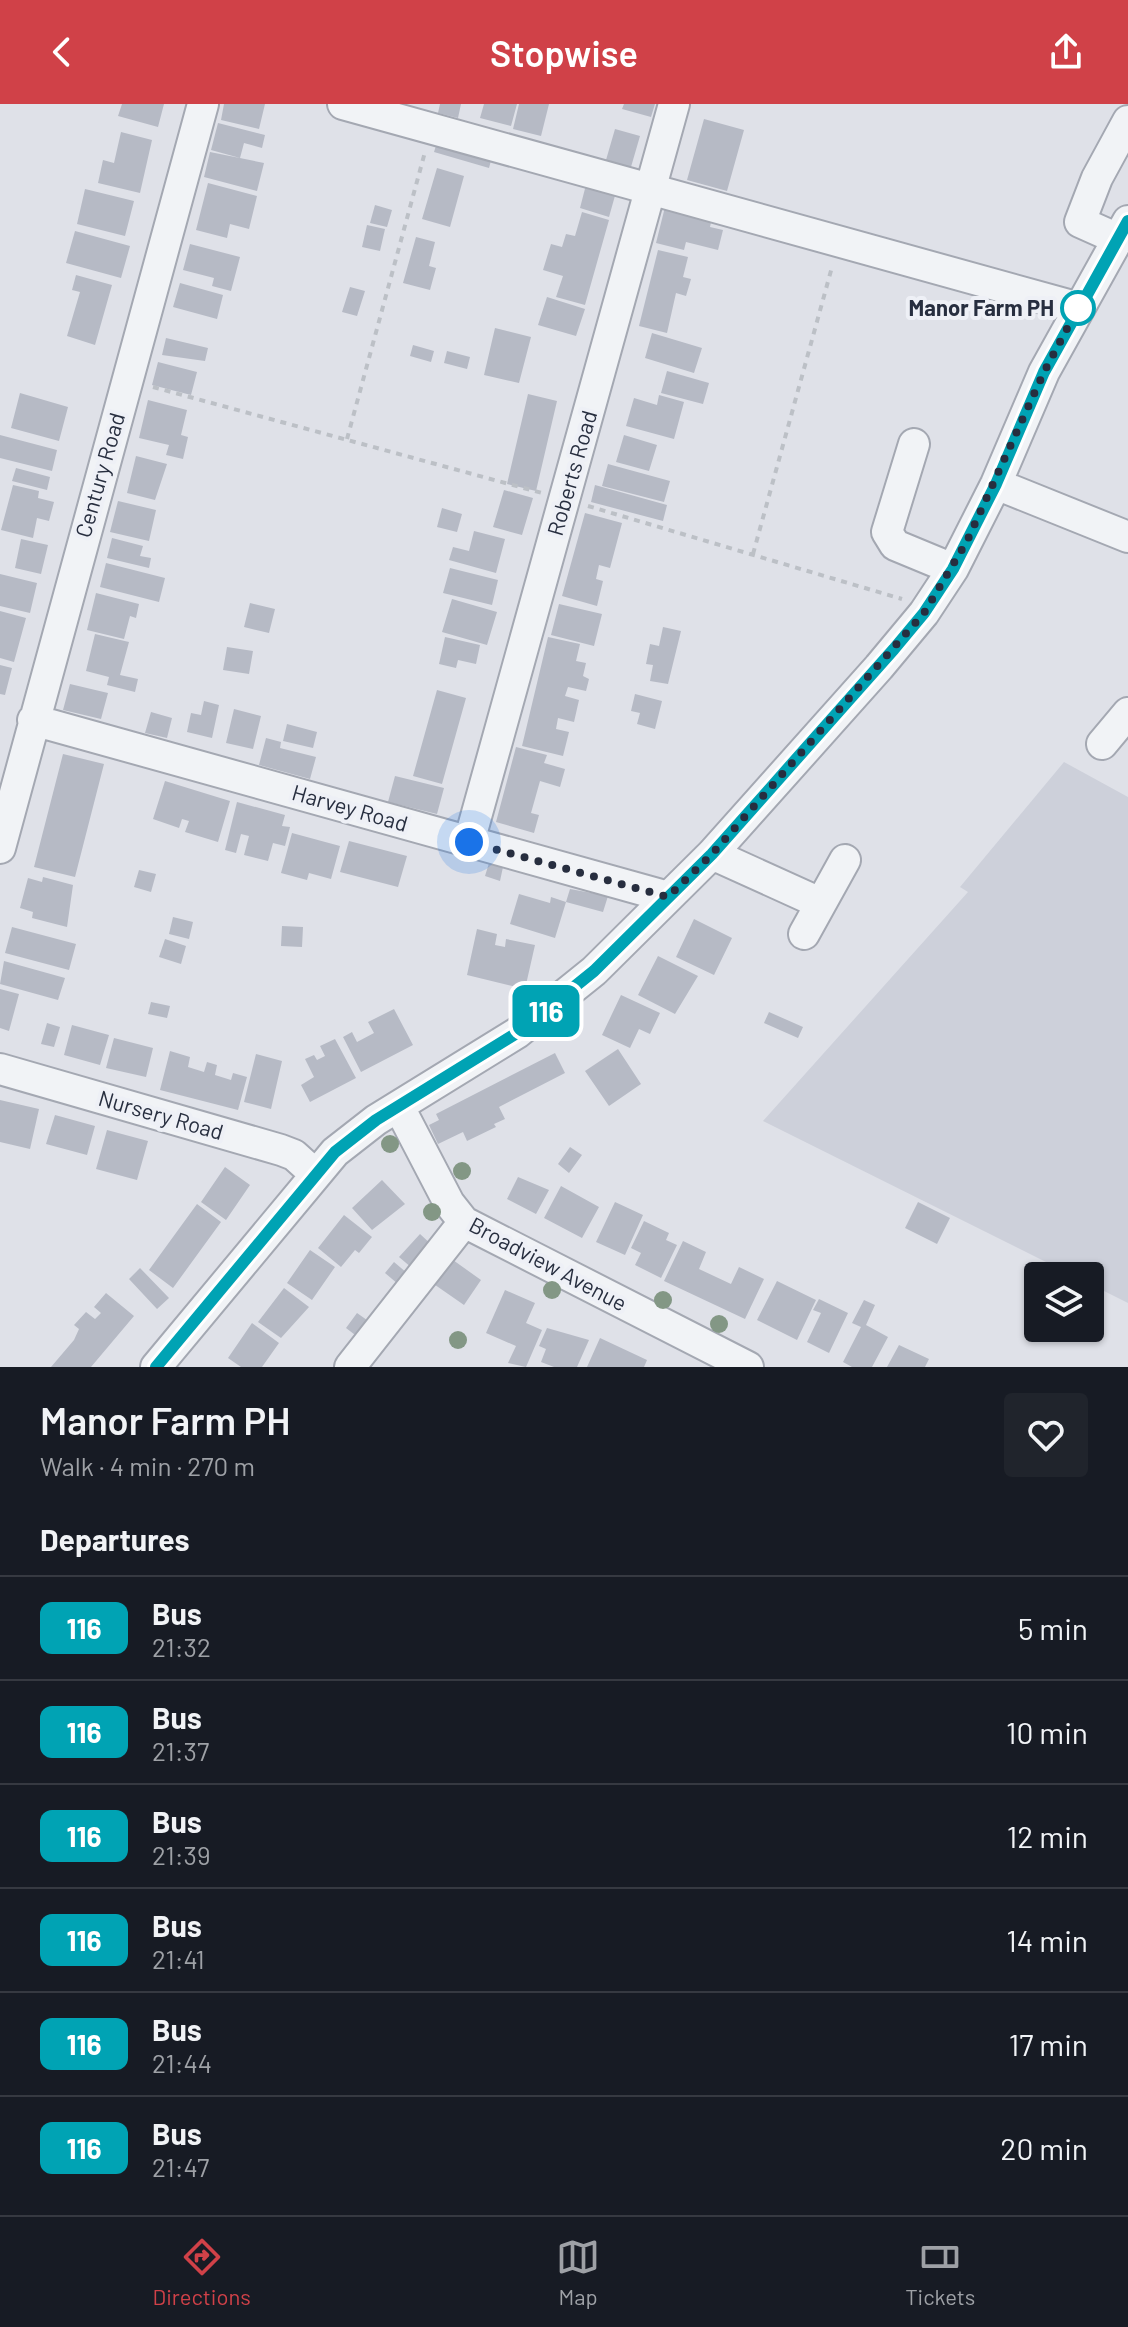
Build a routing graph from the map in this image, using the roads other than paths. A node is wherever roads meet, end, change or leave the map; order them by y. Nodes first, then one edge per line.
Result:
1 (203, 104) edge
2 (343, 104) edge
3 (674, 104) edge
4 (1128, 121) edge
5 (651, 189) junction
6 (1123, 230) edge
7 (1079, 308) junction
8 (914, 444) dead end
9 (996, 484) junction
10 (1128, 537) edge
11 (953, 569) junction
12 (1128, 713) edge
13 (33, 720) junction
14 (1102, 744) dead end
15 (469, 842) junction
16 (0, 848) edge
17 (712, 854) junction
18 (845, 860) dead end
19 (668, 897) junction
20 (820, 903) junction
21 (804, 934) dead end
22 (0, 1069) edge
23 (399, 1107) junction
24 (315, 1174) junction
25 (464, 1222) junction
26 (156, 1367) edge
27 (350, 1367) edge
28 (748, 1367) edge

1 - 13 street, Century Road
2 - 5 street
3 - 5 street, Roberts Road
4 - 6 street
5 - 7 street
5 - 15 street, Roberts Road
6 - 7 street
7 - 9 street
8 - 11 street
9 - 10 street
9 - 11 street
11 - 17 street
12 - 14 street
13 - 15 street, Harvey Road
13 - 16 street, Century Road
15 - 19 street, Harvey Road
17 - 19 street
17 - 20 street
18 - 20 street
19 - 23 street
20 - 21 street
22 - 24 street, Nursery Road
23 - 24 street
23 - 25 street, Broadview Avenue
24 - 26 street
25 - 27 street
25 - 28 street, Broadview Avenue

